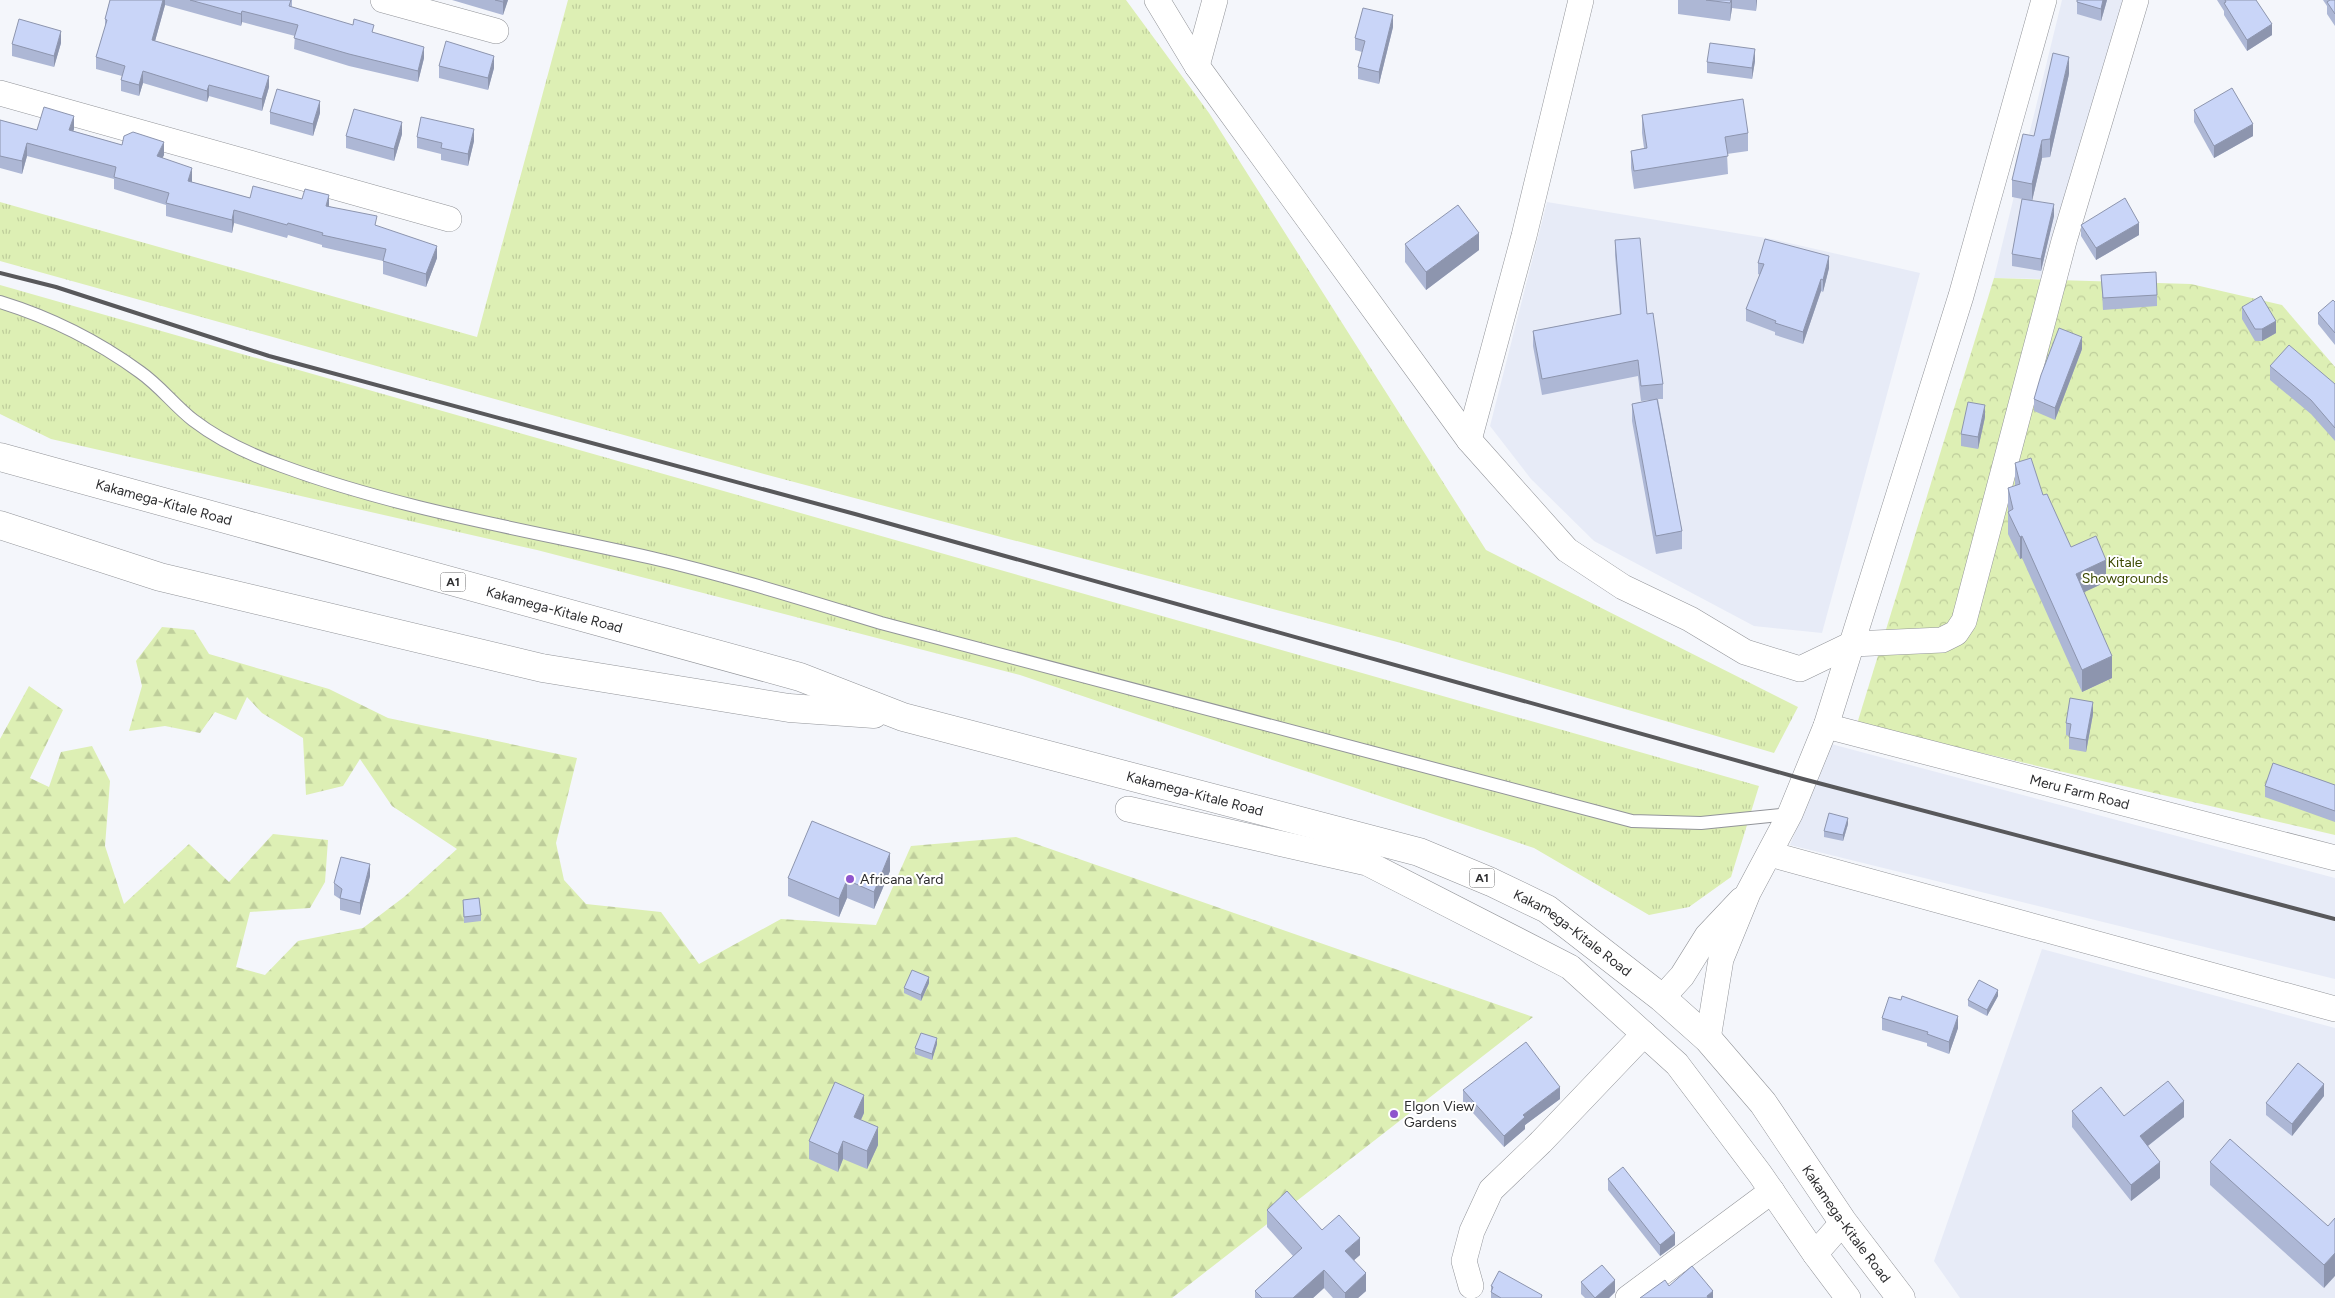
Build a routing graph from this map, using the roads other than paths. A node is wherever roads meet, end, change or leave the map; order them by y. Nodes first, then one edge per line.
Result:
1 (383, 0) edge
2 (1157, 0) edge
3 (1215, 0) edge
4 (1581, 0) edge
5 (2044, 0) edge
6 (2136, 0) edge
7 (496, 31) dead end
8 (1197, 66) junction
9 (0, 93) edge
10 (449, 219) dead end
11 (0, 302) edge
12 (1469, 440) junction
13 (0, 457) edge
14 (0, 525) edge
15 (1852, 644) junction
16 (902, 716) junction
17 (1826, 726) junction
18 (1128, 809) dead end
19 (1790, 814) junction
20 (1770, 854) junction
21 (2335, 858) edge
22 (1748, 893) junction
23 (1662, 998) junction
24 (2335, 1009) edge
25 (1644, 1034) junction
26 (1708, 1040) junction
27 (1772, 1191) junction
28 (1843, 1222) junction
29 (1815, 1254) junction
30 (1470, 1286) dead end
31 (1628, 1298) edge
32 (1848, 1298) edge
33 (1901, 1298) edge

1 - 7 street
2 - 8 street
3 - 8 street
4 - 12 street
5 - 15 street
6 - 15 street
8 - 12 street
9 - 10 street
11 - 19 lane
12 - 15 street
13 - 16 highway, Kakamega-Kitale Road / A1
14 - 16 highway, Kakamega-Kitale Road / A1
15 - 17 street
16 - 23 highway, Kakamega-Kitale Road / A1
17 - 19 street
17 - 21 street, Meru Farm Road
18 - 25 street
19 - 20 street
20 - 22 street
20 - 24 street
22 - 23 street
22 - 26 street
23 - 26 highway, Kakamega-Kitale Road / A1
25 - 27 street
25 - 30 street
26 - 28 highway, Kakamega-Kitale Road / A1
27 - 29 street
27 - 31 street
28 - 29 street
28 - 33 highway, Kakamega-Kitale Road / A1
29 - 32 street

